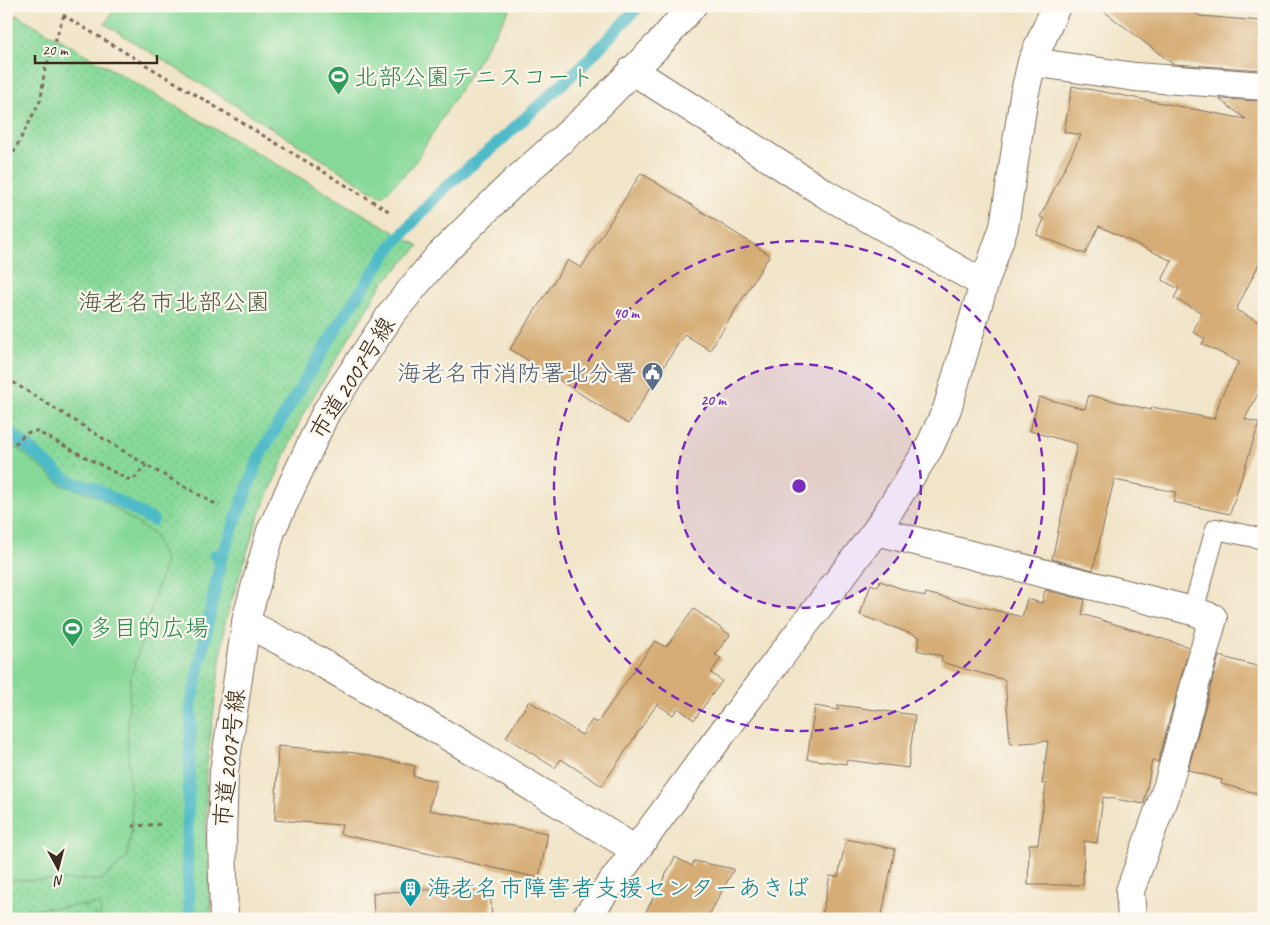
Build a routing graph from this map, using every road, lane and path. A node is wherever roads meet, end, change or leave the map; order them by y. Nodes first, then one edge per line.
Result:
1 (67, 6) edge
2 (692, 6) edge
3 (1056, 6) edge
4 (63, 15) junction
5 (1032, 62) junction
6 (632, 70) junction
7 (1264, 86) edge
8 (6, 167) edge
9 (392, 214) dead end
10 (984, 284) junction
11 (6, 378) edge
12 (15, 444) dead end
13 (146, 464) junction
14 (219, 506) dead end
15 (876, 531) junction
16 (1264, 539) edge
17 (1193, 611) junction
18 (246, 623) junction
19 (164, 824) dead end
20 (132, 826) dead end
21 (636, 850) junction
22 (224, 919) edge
23 (585, 919) edge
24 (1132, 919) edge

1 - 4 path
2 - 6 street, 市道2007号線
3 - 5 street
4 - 8 path
4 - 9 path
5 - 7 street
5 - 10 street
6 - 10 street
6 - 18 street, 市道2007号線
10 - 15 street
11 - 13 path
12 - 13 path
13 - 14 path
15 - 17 street
15 - 21 street
16 - 17 lane
17 - 24 street
18 - 21 street
18 - 22 street, 市道2007号線
19 - 20 path
21 - 23 street

